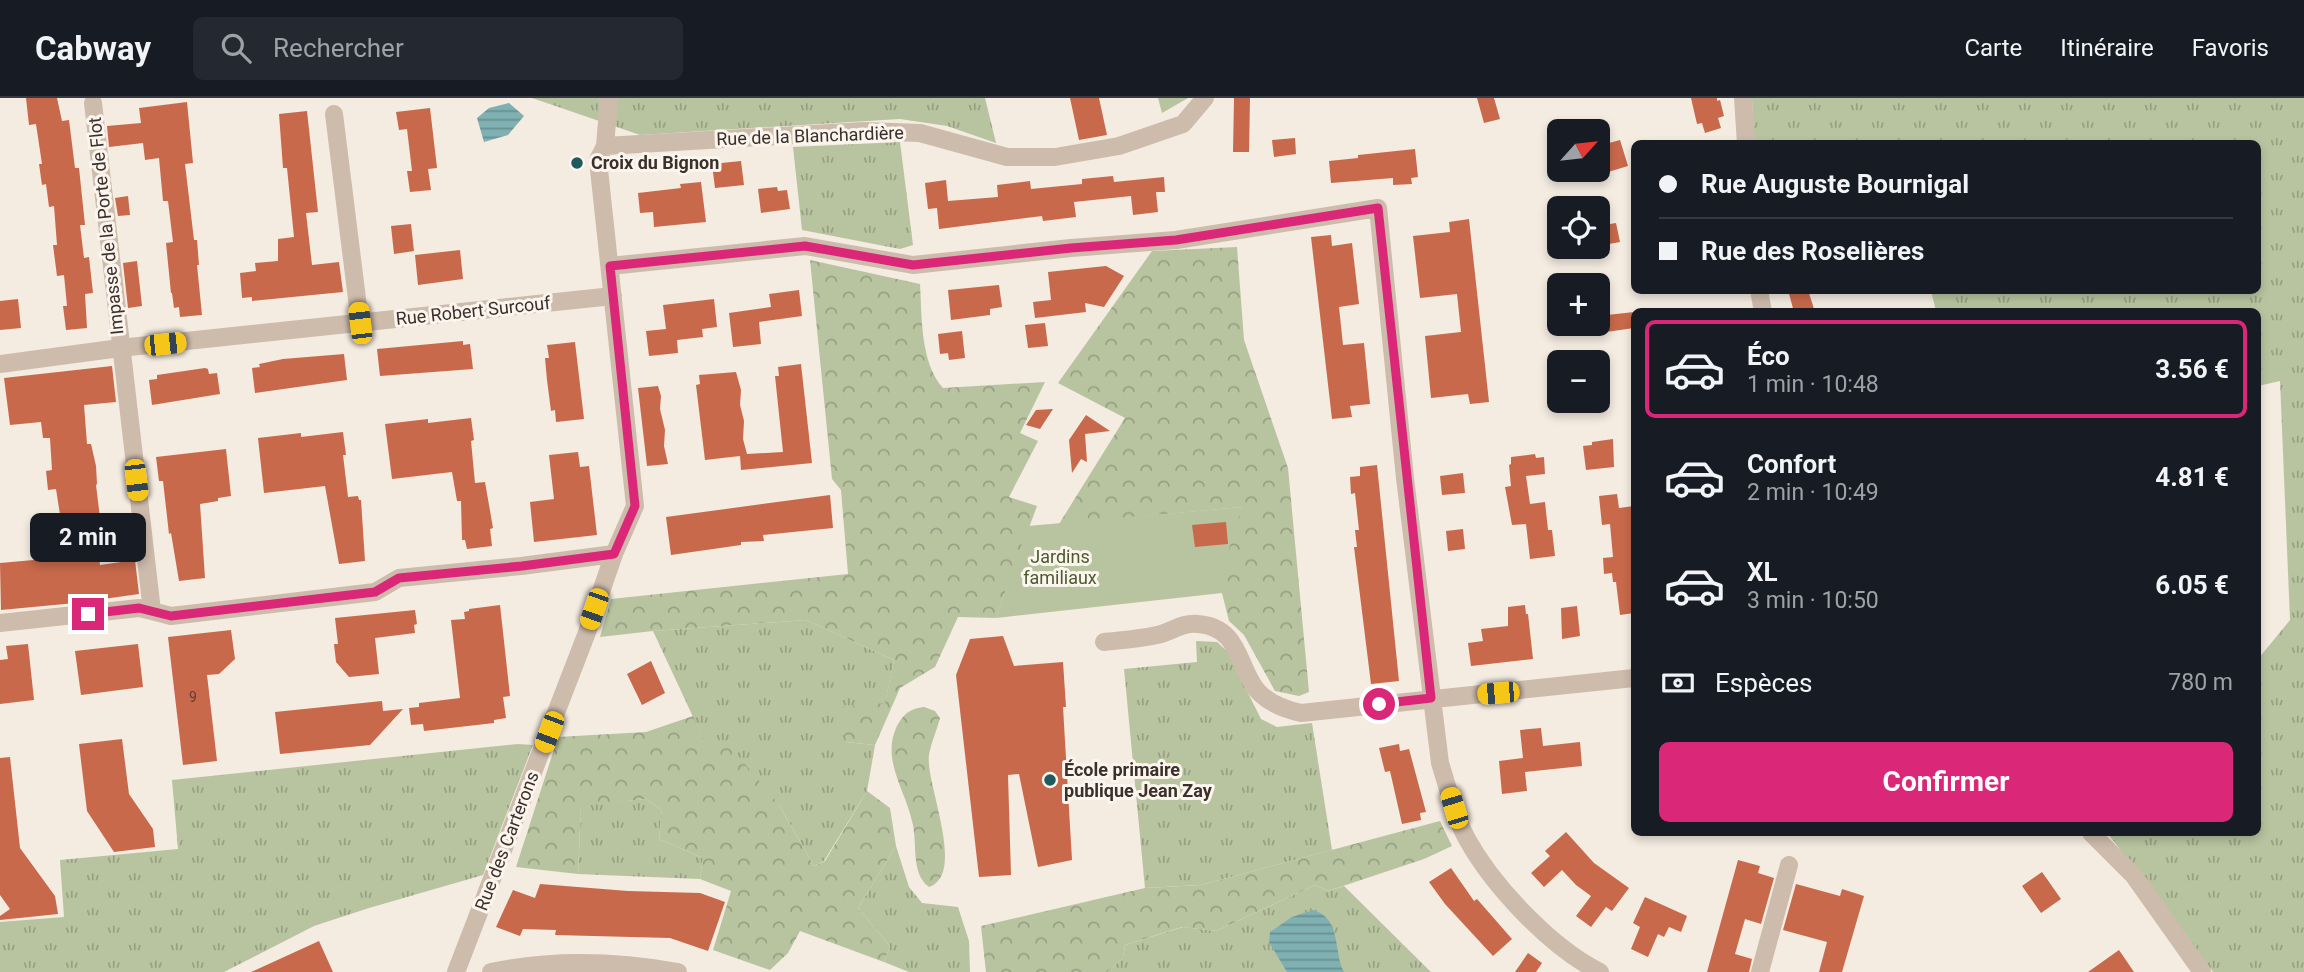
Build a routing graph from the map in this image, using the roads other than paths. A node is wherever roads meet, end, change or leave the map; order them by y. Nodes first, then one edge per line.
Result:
1 (609, 98) edge
2 (1205, 98) edge
3 (1743, 98) edge
4 (93, 103) dead end
5 (334, 114) dead end
6 (1746, 140) edge
7 (605, 146) junction
8 (610, 266) junction
9 (613, 296) junction
10 (360, 323) junction
11 (120, 348) junction
12 (0, 365) edge
13 (614, 554) junction
14 (152, 611) junction
15 (0, 623) edge
16 (1104, 642) dead end
17 (1631, 678) edge
18 (1431, 698) junction
19 (2094, 836) edge
20 (1789, 865) dead end
21 (456, 972) edge
22 (491, 972) edge
23 (678, 972) edge
24 (1600, 972) edge
25 (1760, 972) edge
26 (2202, 972) edge

1 - 7 street, Rue des Carterons
2 - 7 street, Rue de la Blanchardière
3 - 6 street
4 - 11 street, Impasse de la Porte de Flot
5 - 10 street
7 - 8 street, Rue des Carterons
8 - 9 street, Rue des Carterons
8 - 18 street
9 - 10 street, Rue Robert Surcouf
9 - 13 street, Rue des Carterons
10 - 11 street, Rue Robert Surcouf
11 - 12 street, Rue Robert Surcouf
11 - 14 street, Impasse de la Porte de Flot
13 - 14 street
13 - 21 street, Rue des Carterons
14 - 15 street
16 - 18 street
17 - 18 street
18 - 24 street
19 - 26 street
20 - 25 street
22 - 23 street

